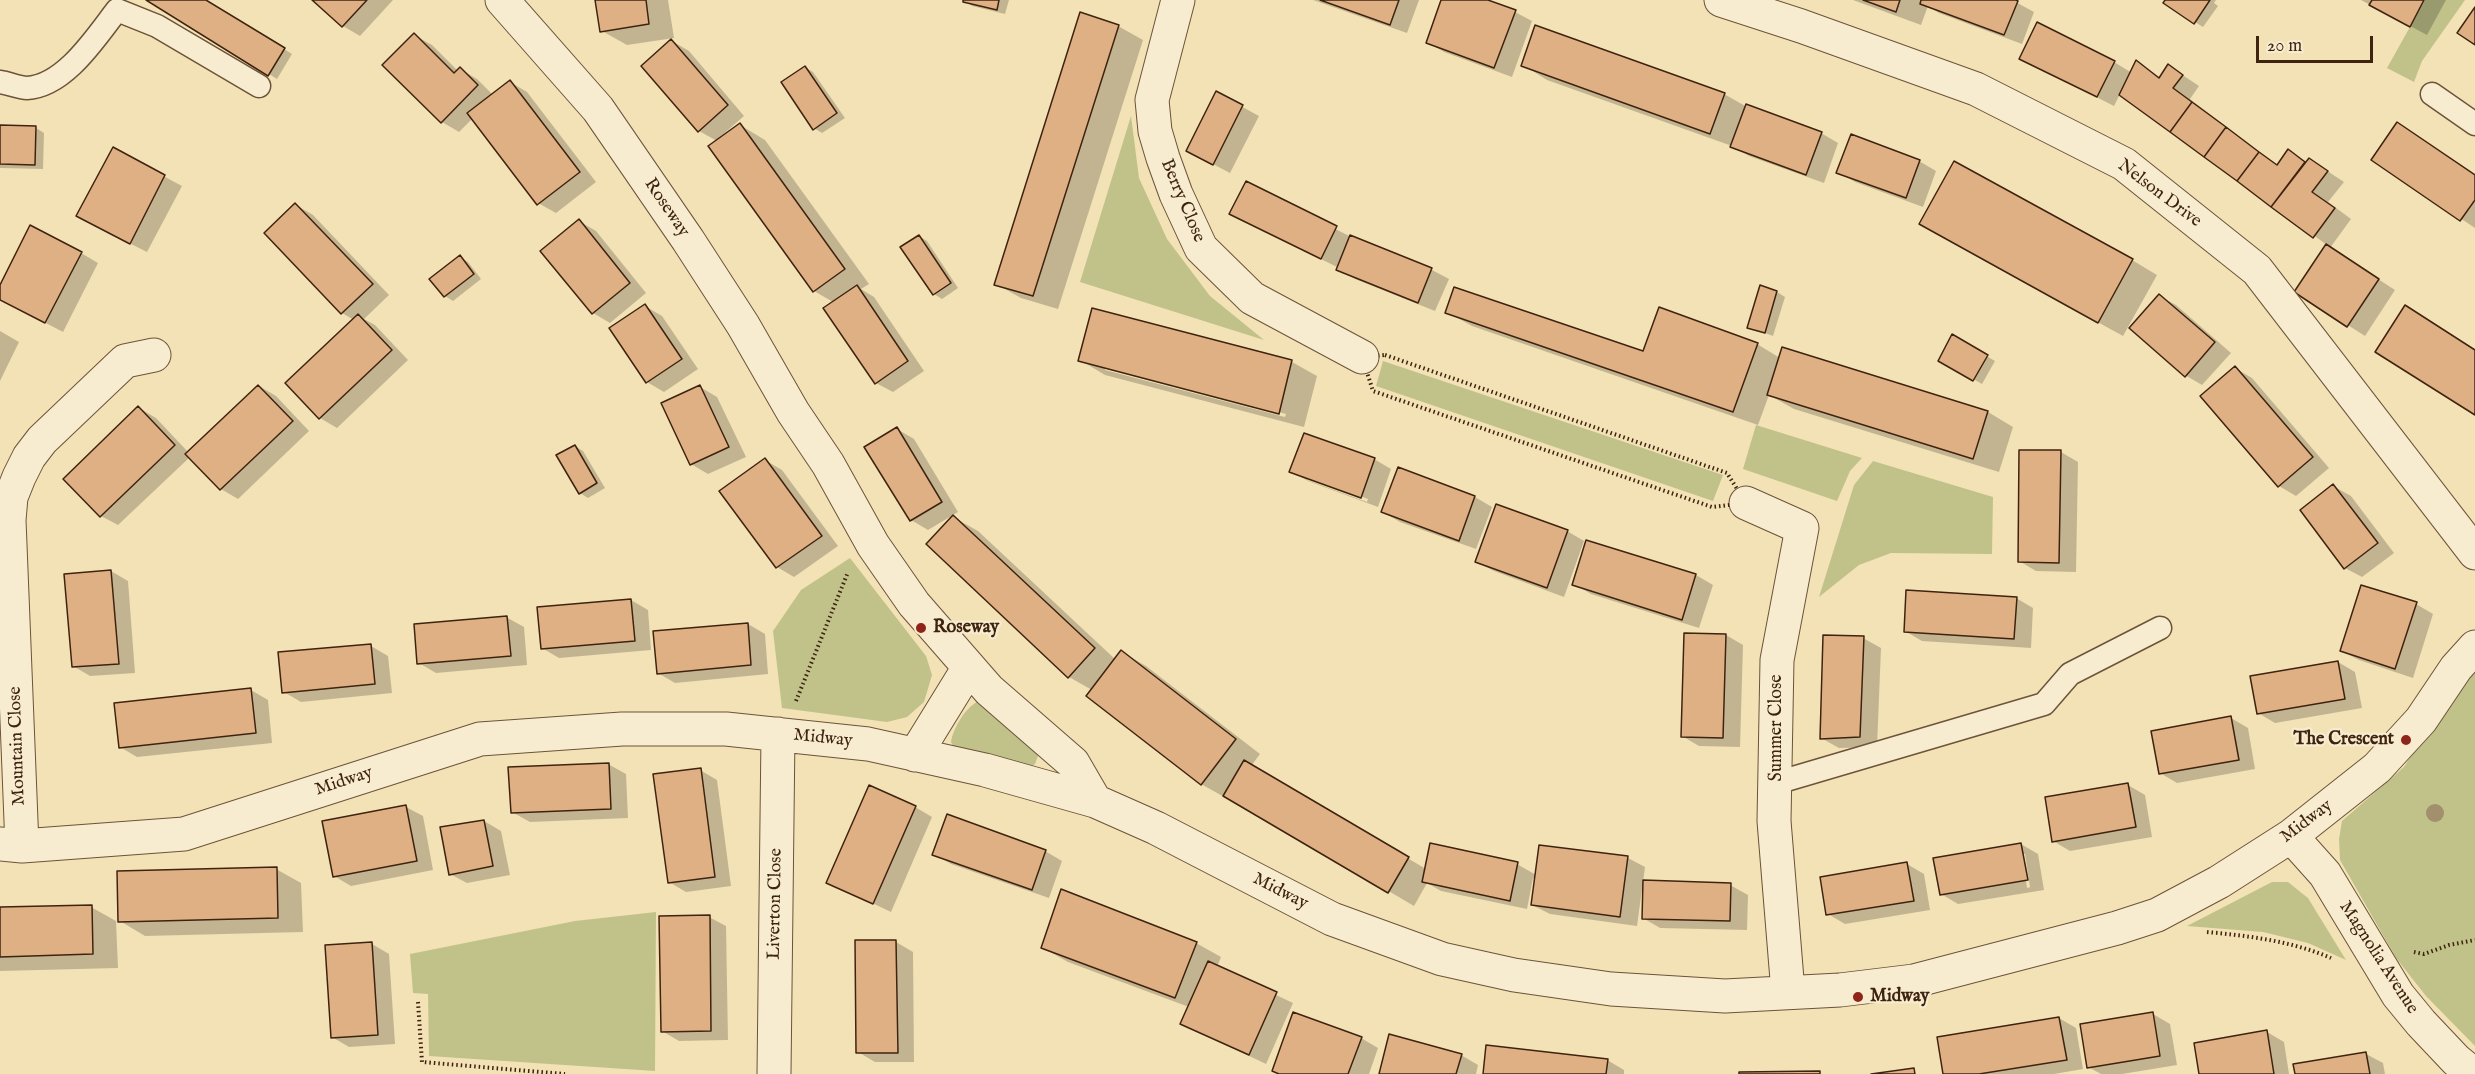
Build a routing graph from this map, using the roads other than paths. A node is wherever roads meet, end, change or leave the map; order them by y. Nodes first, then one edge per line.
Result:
1 (502, 0) edge
2 (1178, 0) edge
3 (1721, 0) edge
4 (0, 81) edge
5 (259, 86) dead end
6 (2432, 94) dead end
7 (2475, 124) edge
8 (154, 355) dead end
9 (1362, 357) road end
10 (1746, 503) road end
11 (2475, 553) edge
12 (2160, 628) dead end
13 (2475, 647) edge
14 (968, 669) junction
15 (786, 736) junction
16 (915, 755) junction
17 (1776, 783) junction
18 (1095, 801) junction
19 (2291, 836) junction
20 (11, 845) edge
21 (1788, 992) junction
22 (774, 1074) edge
23 (2473, 1074) edge

1 - 14 street, Roseway
2 - 9 street, Berry Close
3 - 11 street, Nelson Drive
4 - 5 lane
6 - 7 lane
8 - 20 street, Mountain Close
10 - 17 street, Summer Close
12 - 17 lane
13 - 19 street, Midway
14 - 16 street
14 - 18 street, Roseway
15 - 16 street, Midway
15 - 20 street, Midway
15 - 22 street, Liverton Close
16 - 18 street, Midway
17 - 21 street, Summer Close
18 - 21 street, Midway
19 - 21 street, Midway
19 - 23 street, Magnolia Avenue

